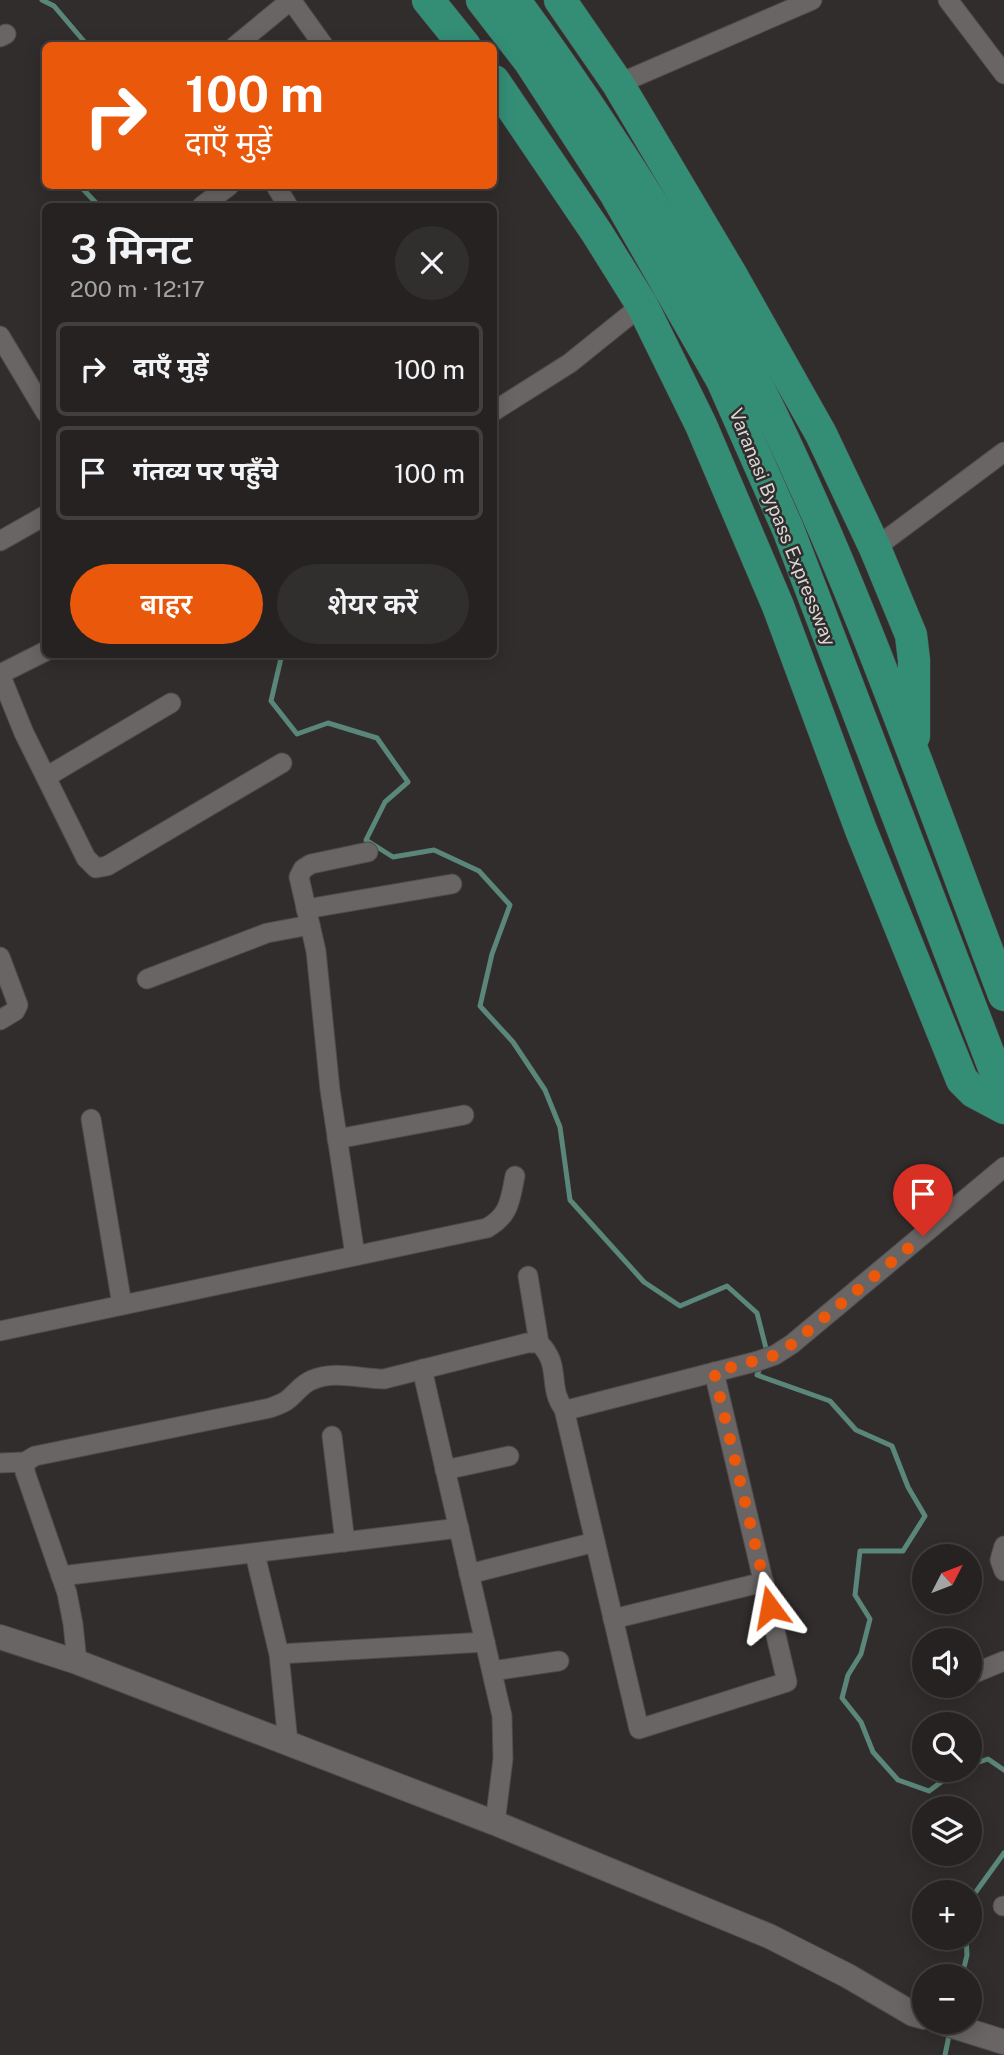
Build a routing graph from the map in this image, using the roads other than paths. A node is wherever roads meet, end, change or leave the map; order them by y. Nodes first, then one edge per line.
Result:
1 (291, 0) edge
2 (428, 0) edge
3 (482, 0) edge
4 (514, 0) edge
5 (560, 0) edge
6 (812, 0) edge
7 (948, 0) edge
8 (240, 42) edge
9 (321, 42) edge
10 (462, 42) edge
11 (1004, 74) edge
12 (497, 85) edge
13 (618, 85) junction
14 (225, 189) edge
15 (206, 203) edge
16 (642, 306) junction
17 (0, 336) edge
18 (42, 406) edge
19 (497, 409) edge
20 (1004, 452) edge
21 (42, 517) edge
22 (0, 541) edge
23 (875, 548) junction
24 (42, 653) edge
25 (0, 674) edge
26 (171, 703) dead end
27 (914, 757) junction
28 (282, 763) dead end
29 (46, 777) junction
30 (368, 852) dead end
31 (452, 884) dead end
32 (308, 917) junction
33 (0, 957) edge
34 (147, 979) dead end
35 (1004, 995) edge
36 (0, 1020) edge
37 (1004, 1094) edge
38 (1004, 1108) edge
39 (464, 1115) dead end
40 (91, 1119) dead end
41 (337, 1139) junction
42 (1004, 1167) edge
43 (515, 1176) dead end
44 (355, 1255) junction
45 (528, 1276) dead end
46 (122, 1305) junction
47 (1, 1328) edge
48 (540, 1343) junction
49 (422, 1369) junction
50 (714, 1372) junction
51 (564, 1409) junction
52 (332, 1436) dead end
53 (509, 1456) dead end
54 (25, 1462) junction
55 (0, 1463) edge
56 (445, 1470) junction
57 (459, 1528) junction
58 (345, 1542) junction
59 (595, 1542) junction
60 (1004, 1546) edge
61 (256, 1554) junction
62 (1004, 1571) edge
63 (469, 1574) junction
64 (61, 1576) junction
65 (764, 1582) junction
66 (612, 1619) junction
67 (0, 1637) edge
68 (485, 1642) junction
69 (279, 1654) junction
70 (559, 1661) dead end
71 (1004, 1661) edge
72 (77, 1662) junction
73 (982, 1670) edge
74 (492, 1671) junction
75 (288, 1743) junction
76 (495, 1823) junction
77 (912, 2011) edge
78 (978, 2034) edge
79 (1004, 2042) edge

1 - 8 street
1 - 9 street
2 - 10 highway
3 - 37 highway, Varanasi Bypass Expressway
4 - 27 highway, Varanasi Bypass Expressway
5 - 13 highway
6 - 13 street
7 - 11 street
12 - 16 highway
13 - 23 highway
14 - 15 street
16 - 19 street
16 - 38 highway
17 - 18 street
20 - 23 street
21 - 22 street
23 - 27 highway
24 - 25 street
25 - 29 street
26 - 29 street
27 - 35 highway, Varanasi Bypass Expressway
28 - 29 street
30 - 32 street
31 - 32 street
32 - 34 street
32 - 41 street
33 - 36 street
39 - 41 street
40 - 46 street
41 - 44 street
42 - 50 street
43 - 44 street
44 - 46 street
45 - 48 street
46 - 47 street
48 - 49 street
48 - 51 street
49 - 54 street
49 - 56 street
50 - 51 street
50 - 65 street
51 - 59 street
52 - 58 street
53 - 56 street
54 - 55 street
54 - 64 street
56 - 57 street
57 - 58 street
57 - 63 street
58 - 61 street
59 - 63 street
59 - 66 street
60 - 62 street
61 - 64 street
61 - 69 street
63 - 68 street
64 - 72 street
65 - 66 street
65 - 66 street
67 - 72 street
68 - 69 street
68 - 74 street
69 - 75 street
70 - 74 street
71 - 73 street
72 - 75 street
74 - 76 street
75 - 76 street
76 - 77 street
78 - 79 street

